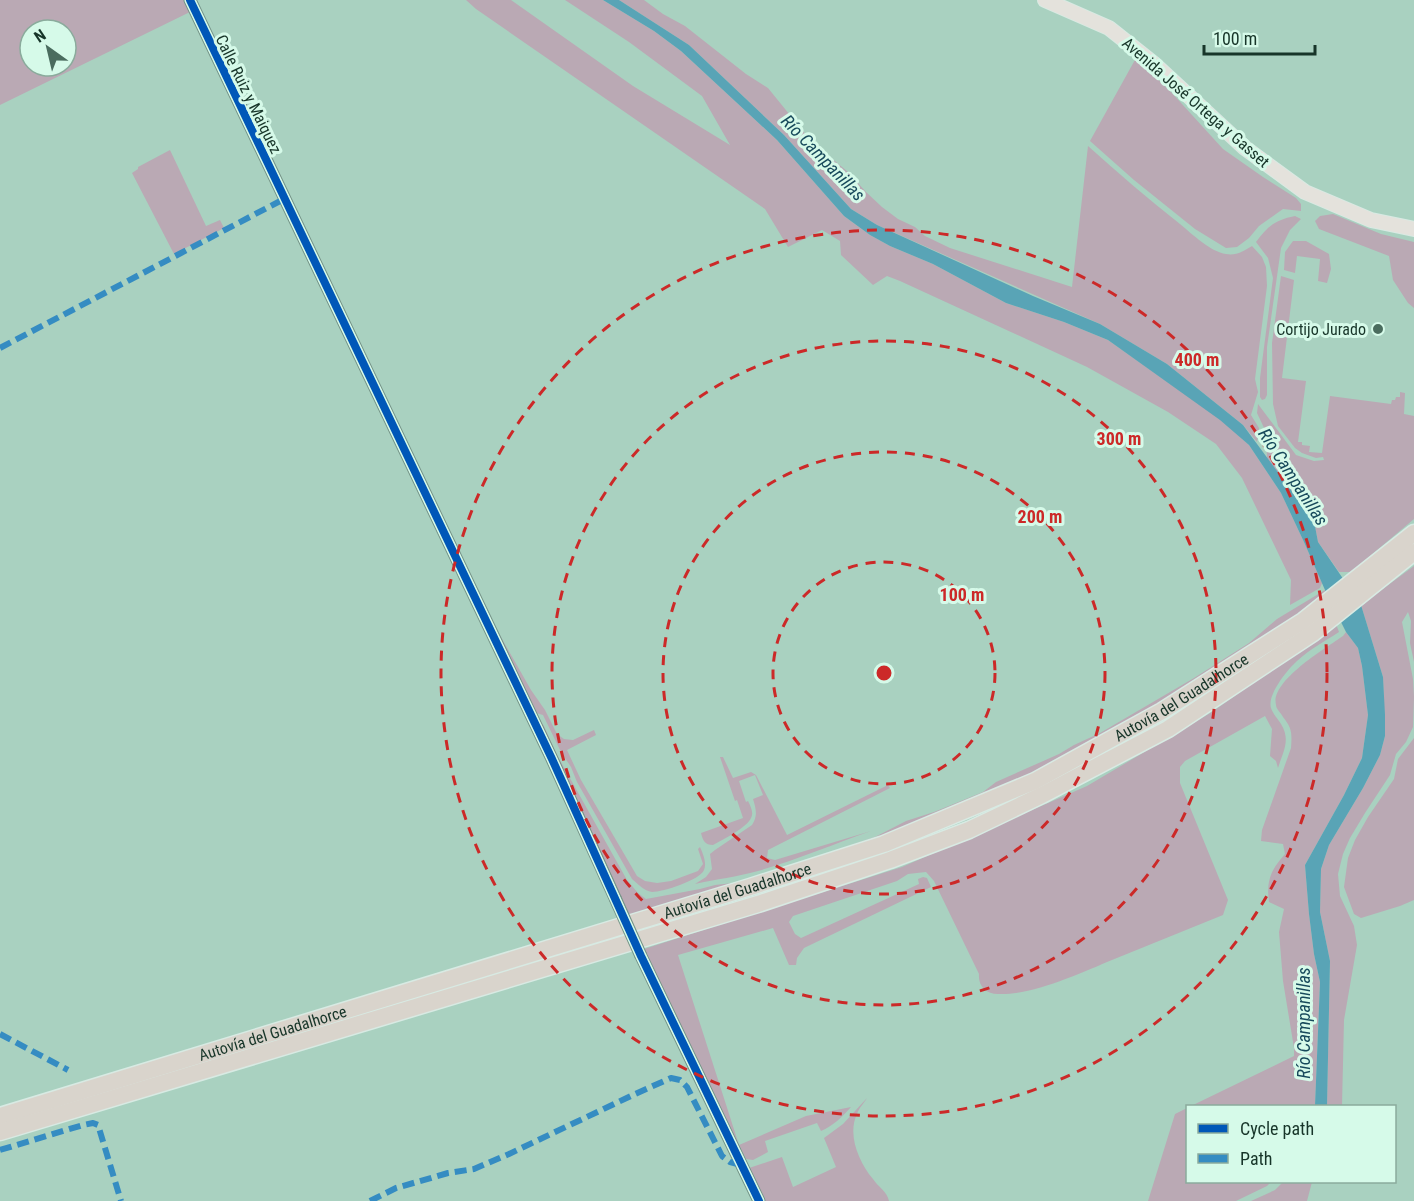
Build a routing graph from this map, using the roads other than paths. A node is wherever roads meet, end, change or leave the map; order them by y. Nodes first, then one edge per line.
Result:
1 (190, 0) edge
2 (1045, 0) edge
3 (1414, 229) edge
4 (1412, 539) edge
5 (1414, 557) edge
6 (1388, 568) junction
7 (1308, 627) junction
8 (0, 1116) edge
9 (0, 1132) edge
10 (759, 1201) edge

1 - 10 street, Calle Ruiz y Maiquez, bridge
2 - 3 main road, Avenida José Ortega y Gasset
4 - 6 highway, Autovía del Guadalhorce
5 - 6 highway
6 - 7 highway, Autovía del Guadalhorce
7 - 8 highway, Autovía del Guadalhorce
7 - 9 highway, Autovía del Guadalhorce

